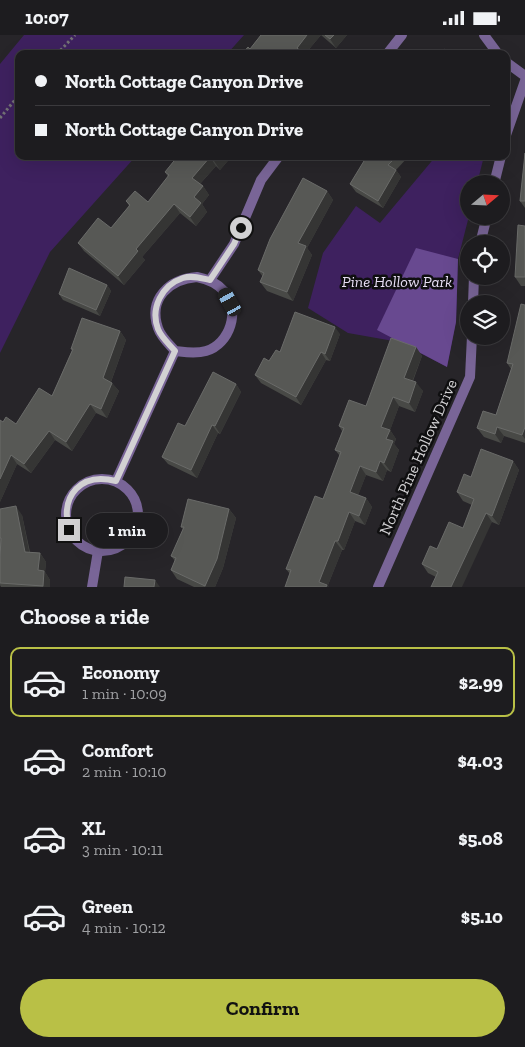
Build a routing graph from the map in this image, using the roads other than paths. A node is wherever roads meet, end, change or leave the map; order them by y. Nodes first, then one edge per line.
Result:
1 (402, 35) edge
2 (484, 35) edge
3 (390, 50) edge
4 (495, 50) edge
5 (510, 65) edge
6 (525, 77) edge
7 (525, 81) edge
8 (510, 124) edge
9 (276, 160) edge
10 (500, 160) edge
11 (496, 175) edge
12 (210, 280) junction
13 (472, 345) edge
14 (175, 351) junction
15 (116, 481) junction
16 (98, 551) junction
17 (92, 587) edge
18 (378, 587) edge

1 - 3 street
2 - 4 street
5 - 6 street
7 - 8 street
9 - 12 street
10 - 11 street
12 - 14 street
12 - 14 street
13 - 18 street, North Pine Hollow Drive
14 - 15 street
15 - 16 street
15 - 16 street
16 - 17 street

